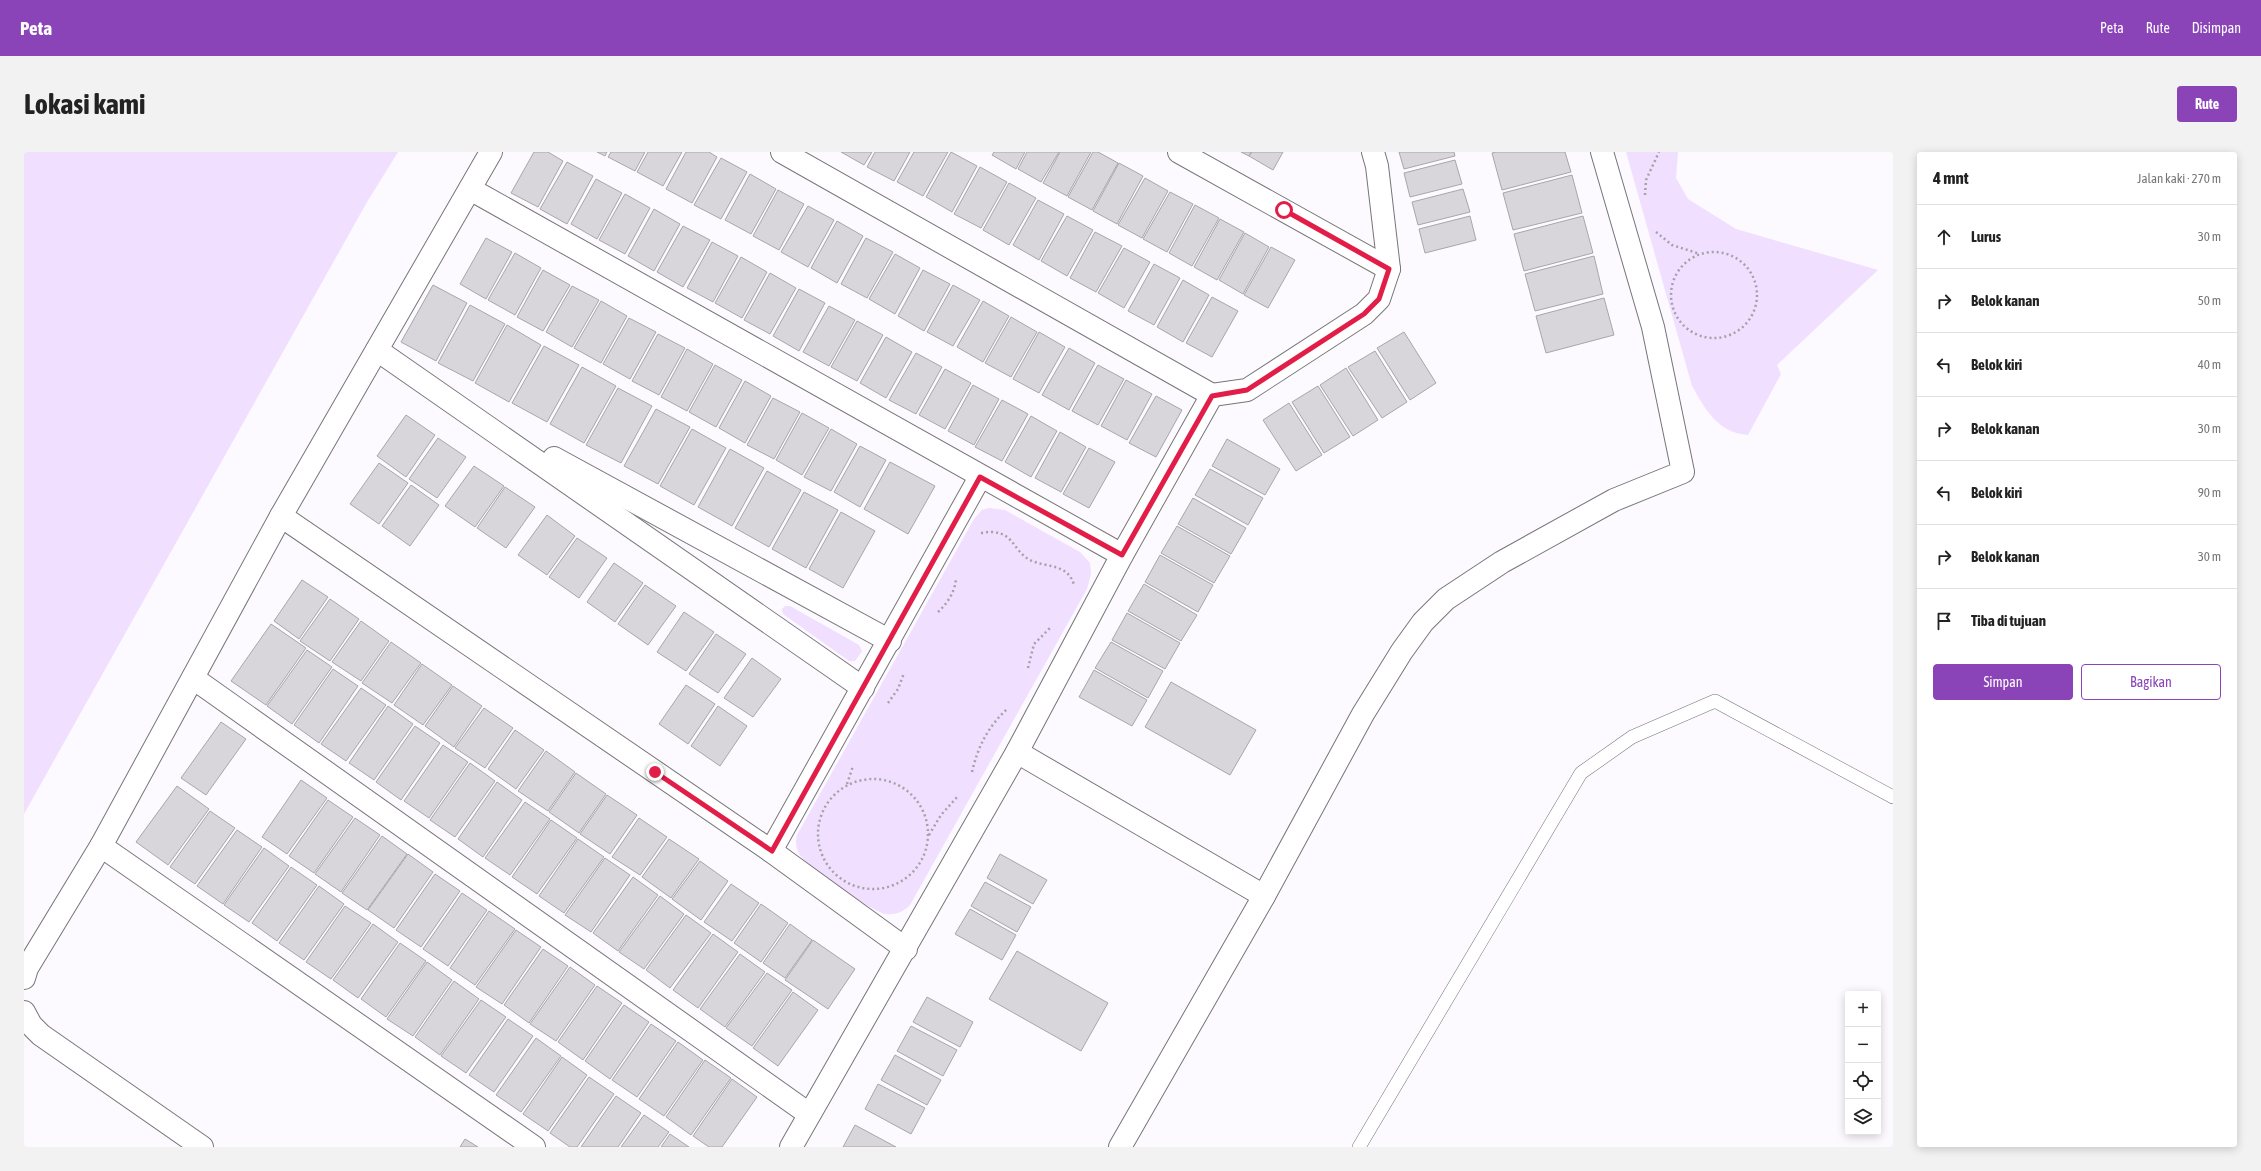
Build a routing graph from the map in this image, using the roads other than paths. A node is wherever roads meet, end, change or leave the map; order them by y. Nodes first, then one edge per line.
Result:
1 (491, 152) edge
2 (782, 152) edge
3 (1179, 152) edge
4 (1373, 152) edge
5 (1602, 152) edge
6 (470, 188) junction
7 (1389, 269) junction
8 (377, 350) junction
9 (1212, 396) junction
10 (455, 404) junction
11 (980, 477) junction
12 (281, 516) junction
13 (1122, 555) junction
14 (890, 641) junction
15 (193, 678) junction
16 (863, 688) junction
17 (1017, 752) junction
18 (1893, 797) edge
19 (101, 846) junction
20 (772, 851) junction
21 (1264, 896) junction
22 (906, 948) junction
23 (24, 978) edge
24 (24, 1012) edge
25 (809, 1114) junction
26 (202, 1147) edge
27 (534, 1147) edge
28 (791, 1147) edge
29 (1120, 1147) edge
30 (1359, 1147) edge

1 - 6 street
2 - 9 street
3 - 7 street
4 - 7 street
5 - 21 street
6 - 8 street
6 - 11 street
7 - 9 street
8 - 10 street
8 - 12 street
9 - 13 street
10 - 14 street
10 - 16 street
11 - 13 street
11 - 14 street
12 - 15 street
12 - 20 street
13 - 17 street
14 - 16 street
15 - 19 street
15 - 25 street
16 - 20 street
17 - 21 street
17 - 22 street
18 - 30 lane
19 - 23 street
19 - 27 street
20 - 22 street
21 - 29 street
22 - 25 street
24 - 26 street
25 - 28 street

